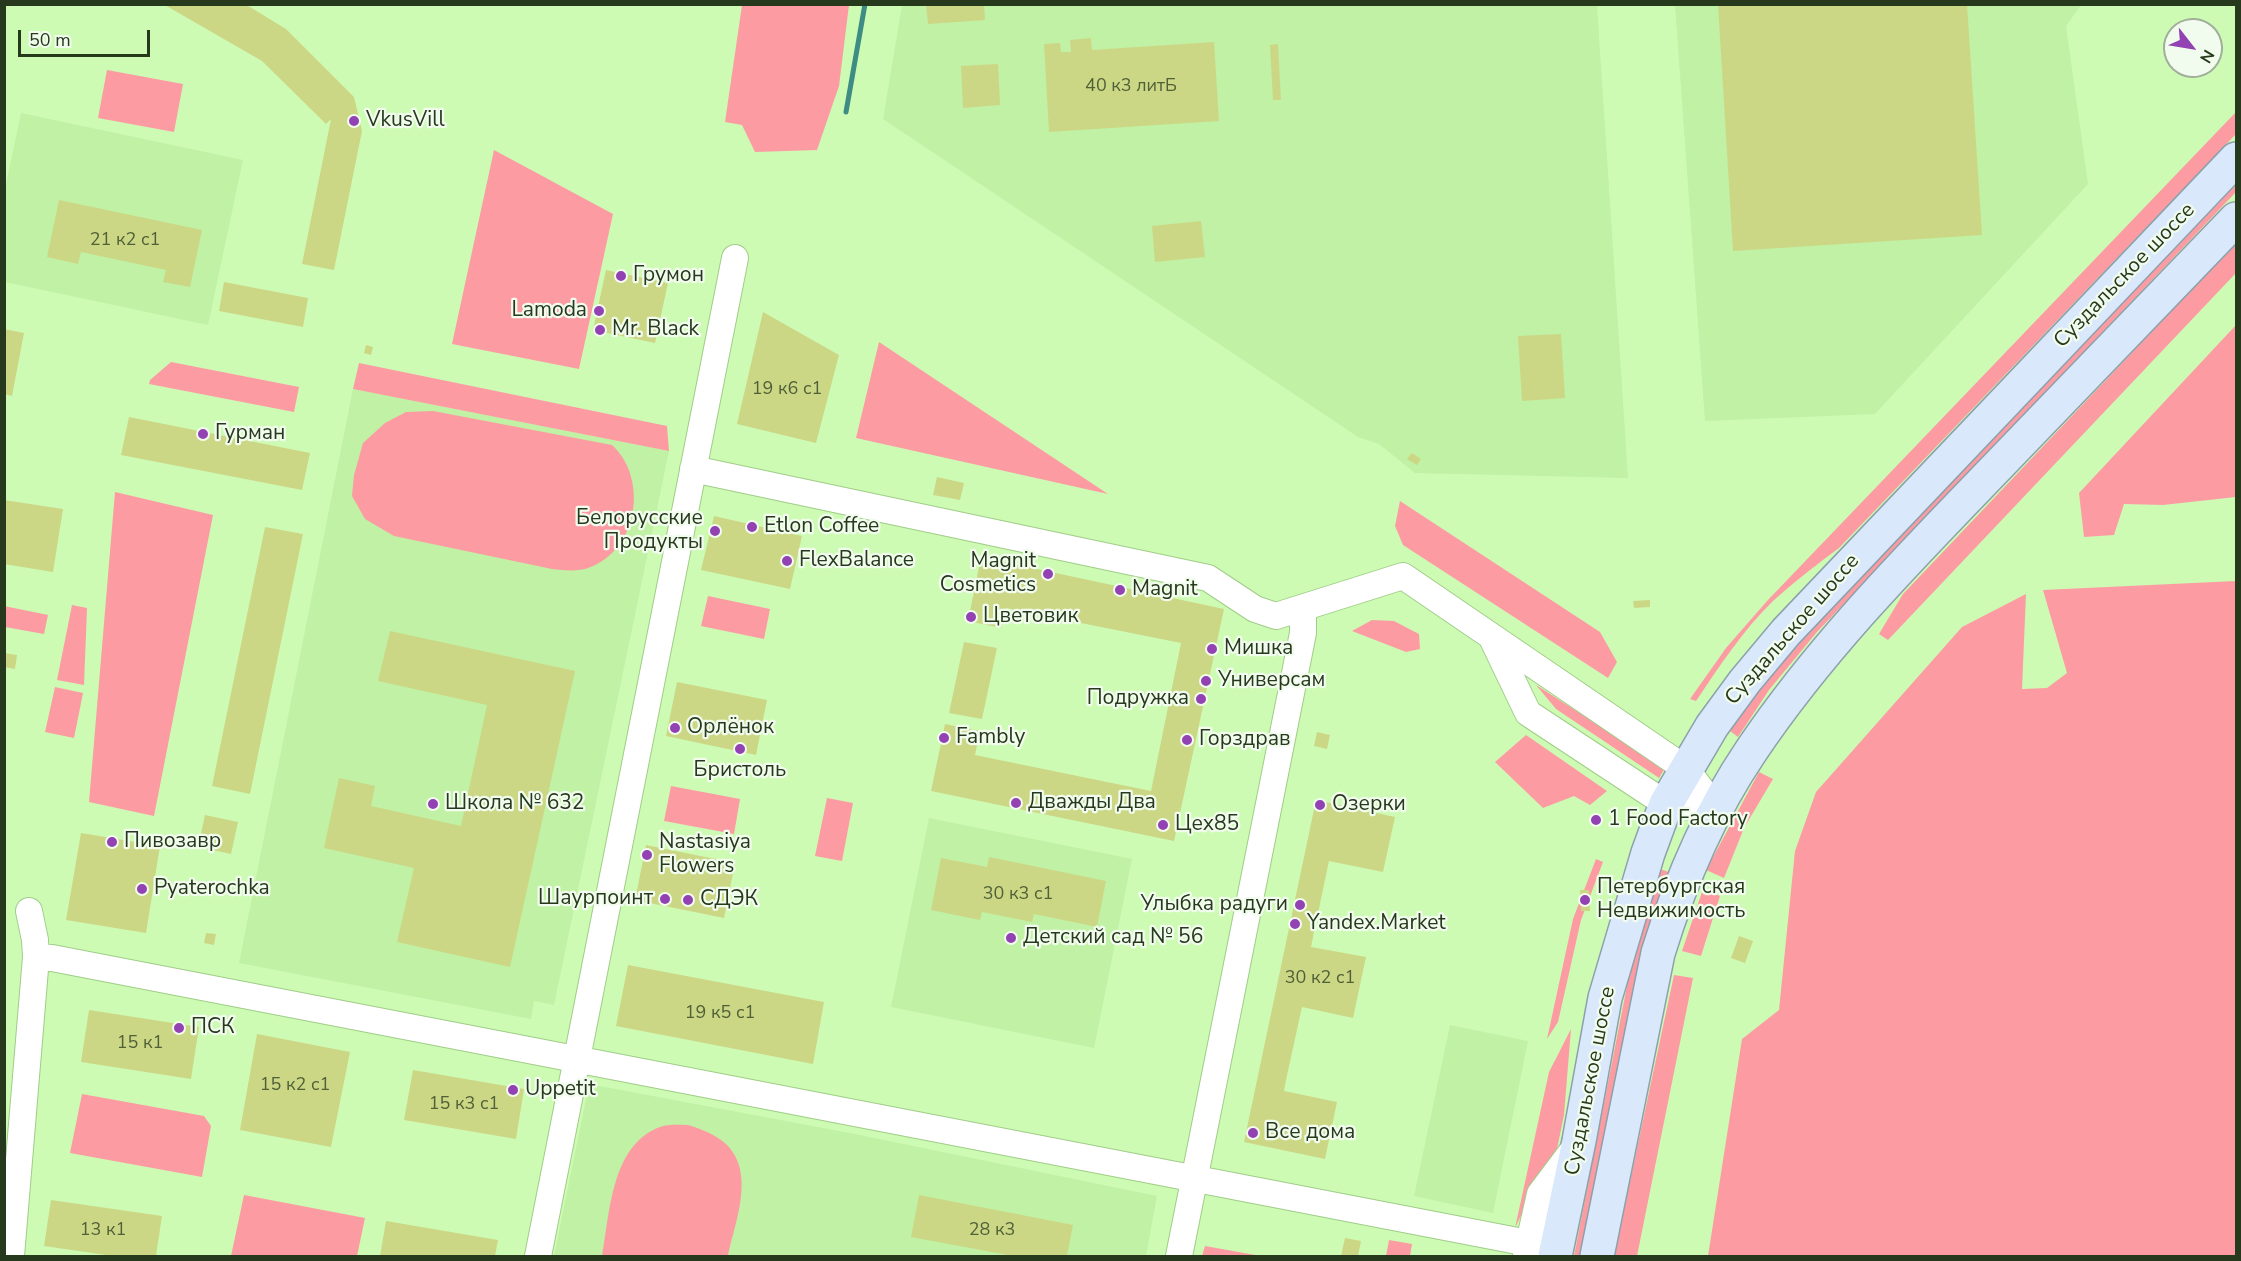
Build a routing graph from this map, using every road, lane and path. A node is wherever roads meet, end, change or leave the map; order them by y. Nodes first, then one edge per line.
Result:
1 (2236, 159) edge
2 (2236, 219) edge
3 (735, 258) dead end
4 (693, 469) junction
5 (1303, 609) junction
6 (1491, 634) junction
7 (1686, 769) junction
8 (1666, 804) junction
9 (1717, 810) junction
10 (29, 911) dead end
11 (36, 957) junction
12 (576, 1059) junction
13 (1194, 1178) junction
14 (1536, 1252) edge
15 (12, 1257) edge
16 (538, 1257) edge
17 (1179, 1257) edge
18 (1597, 1257) edge

1 - 7 main road, Суздальское шоссе
2 - 9 main road, Суздальское шоссе
3 - 4 street
4 - 5 street
4 - 12 street
5 - 6 street
5 - 13 street
6 - 7 street
6 - 8 street
7 - 8 main road, Суздальское шоссе
7 - 9 street
8 - 9 street
8 - 14 main road, Суздальское шоссе
9 - 18 main road, Суздальское шоссе
10 - 11 street
11 - 12 street
11 - 15 street
12 - 13 street
12 - 16 street
13 - 14 street
13 - 17 street

